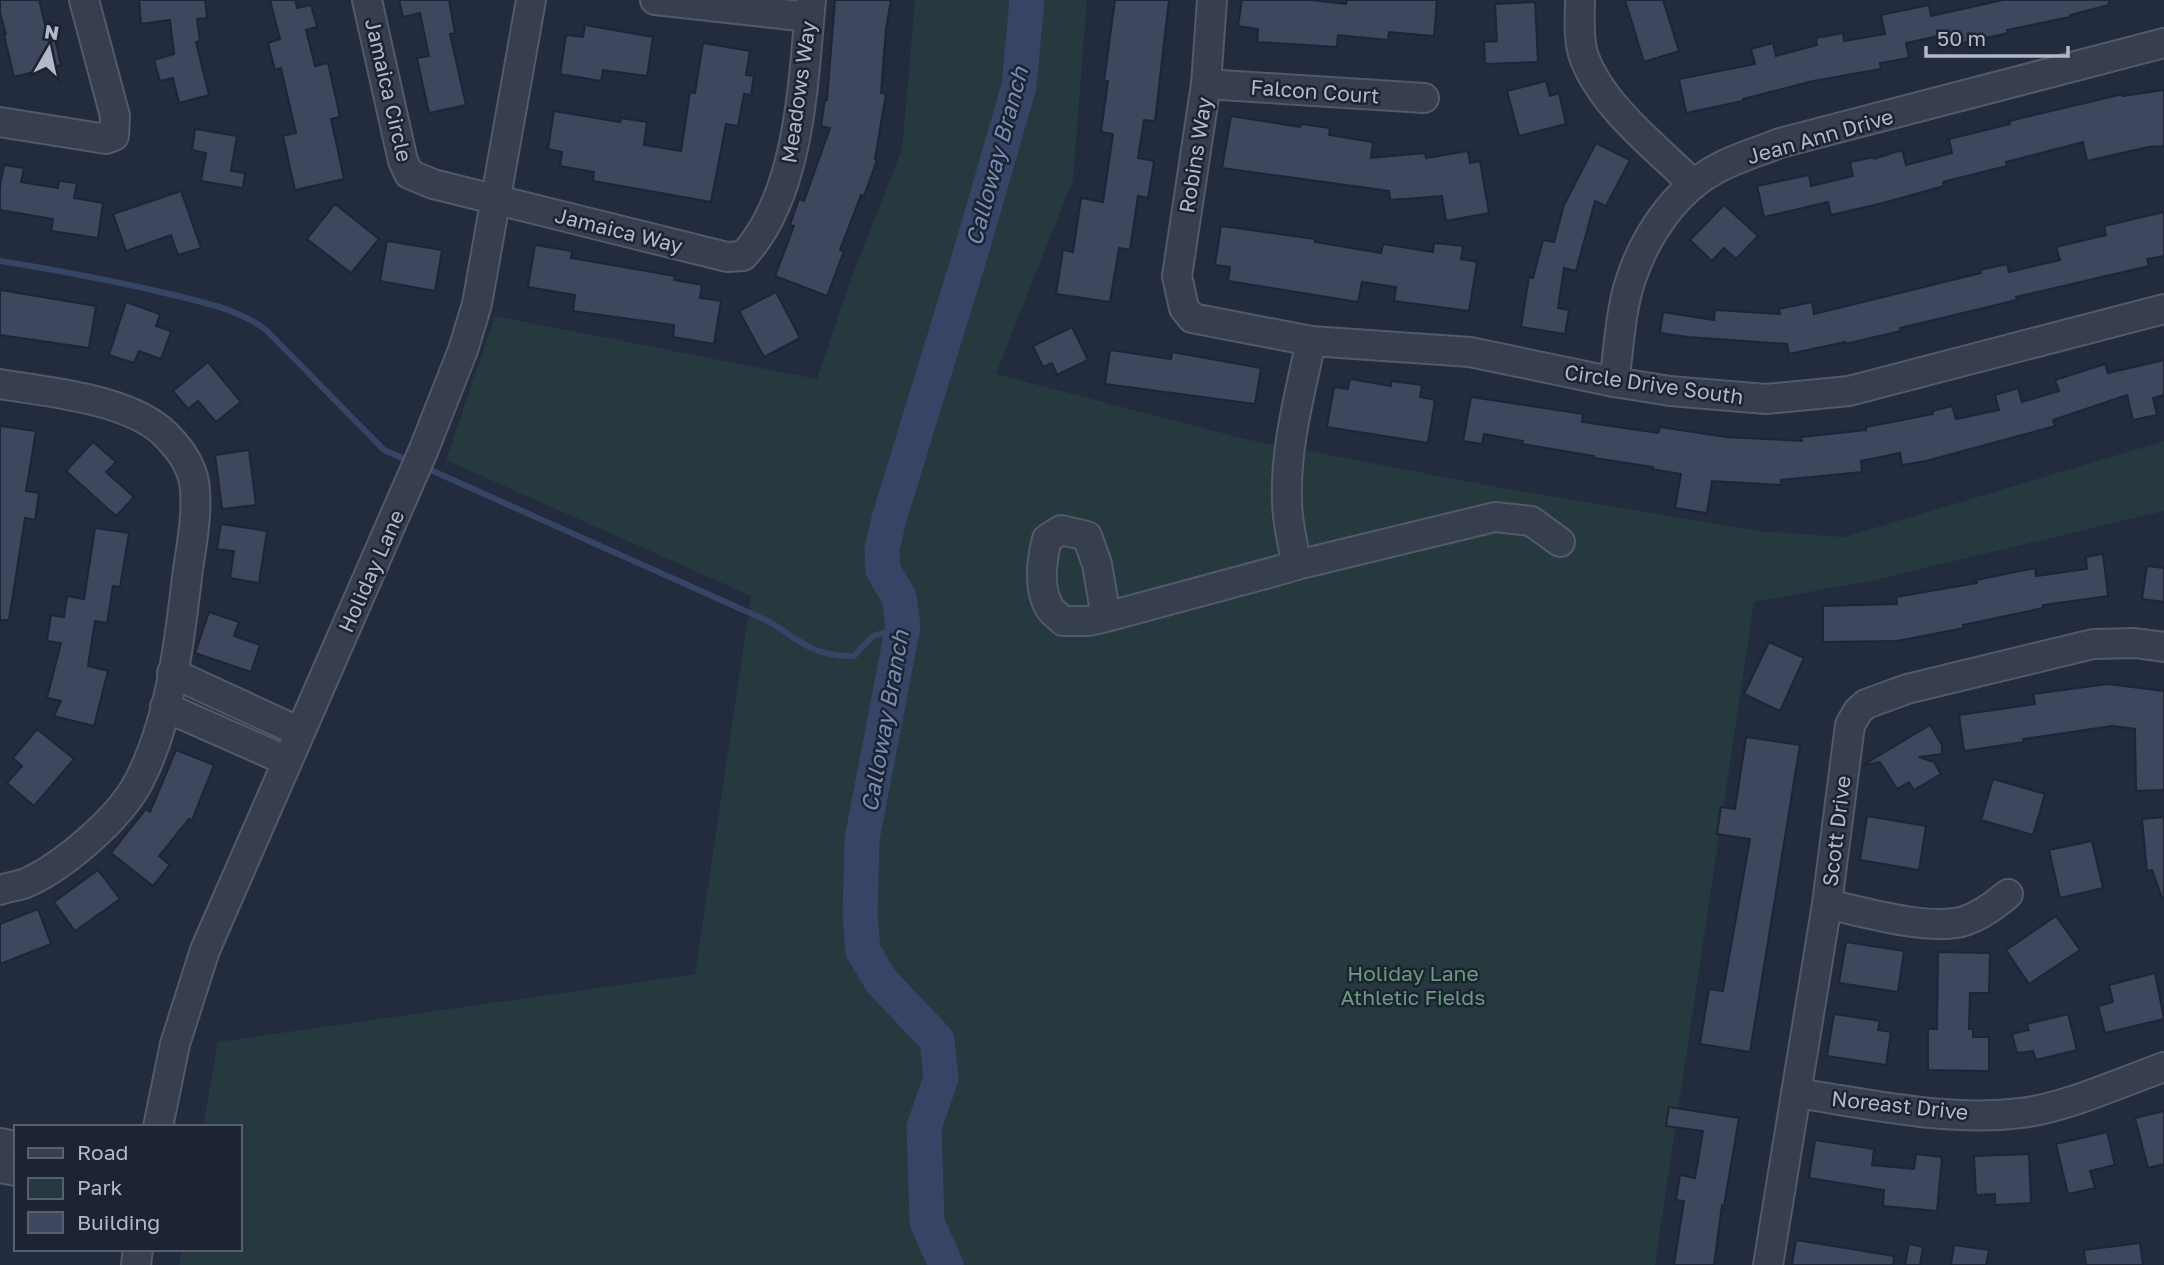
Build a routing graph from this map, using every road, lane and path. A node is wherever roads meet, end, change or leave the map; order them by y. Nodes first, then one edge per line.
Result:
1 (84, 0) edge
2 (368, 0) edge
3 (531, 0) edge
4 (655, 0) edge
5 (1212, 0) edge
6 (1580, 0) edge
7 (810, 8) edge
8 (2164, 43) edge
9 (1206, 84) junction
10 (1424, 98) dead end
11 (0, 122) edge
12 (1693, 184) junction
13 (495, 199) junction
14 (743, 256) joint
15 (1184, 308) joint
16 (2164, 309) edge
17 (1311, 341) junction
18 (1614, 382) junction
19 (0, 384) edge
20 (1560, 542) dead end
21 (1297, 565) junction
22 (1106, 617) dead end
23 (2164, 647) edge
24 (172, 673) junction
25 (165, 707) junction
26 (300, 732) junction
27 (287, 761) junction
28 (0, 890) edge
29 (2008, 894) dead end
30 (1827, 904) junction
31 (2164, 1067) edge
32 (1796, 1093) junction
33 (158, 1125) edge
34 (1768, 1265) edge

1 - 11 street
2 - 13 street, Jamaica Circle
3 - 13 street, Holiday Lane
4 - 7 street
5 - 9 street, Robins Way
6 - 12 street
7 - 14 street, Meadows Way
8 - 12 street, Jean Ann Drive
9 - 10 street, Falcon Court
9 - 15 street, Robins Way
12 - 18 street, Jean Ann Drive
13 - 14 street, Jamaica Way
13 - 26 street, Holiday Lane
15 - 17 street, Circle Drive South
16 - 18 street, Circle Drive South
17 - 18 street, Circle Drive South
17 - 21 street
19 - 24 street
20 - 21 street
21 - 22 street
23 - 30 street, Scott Drive
24 - 25 street
24 - 26 street
25 - 27 street
25 - 28 street
26 - 27 street, Holiday Lane
27 - 33 street, Holiday Lane
29 - 30 street
30 - 32 street, Scott Drive
31 - 32 street, Noreast Drive
32 - 34 street, Scott Drive

